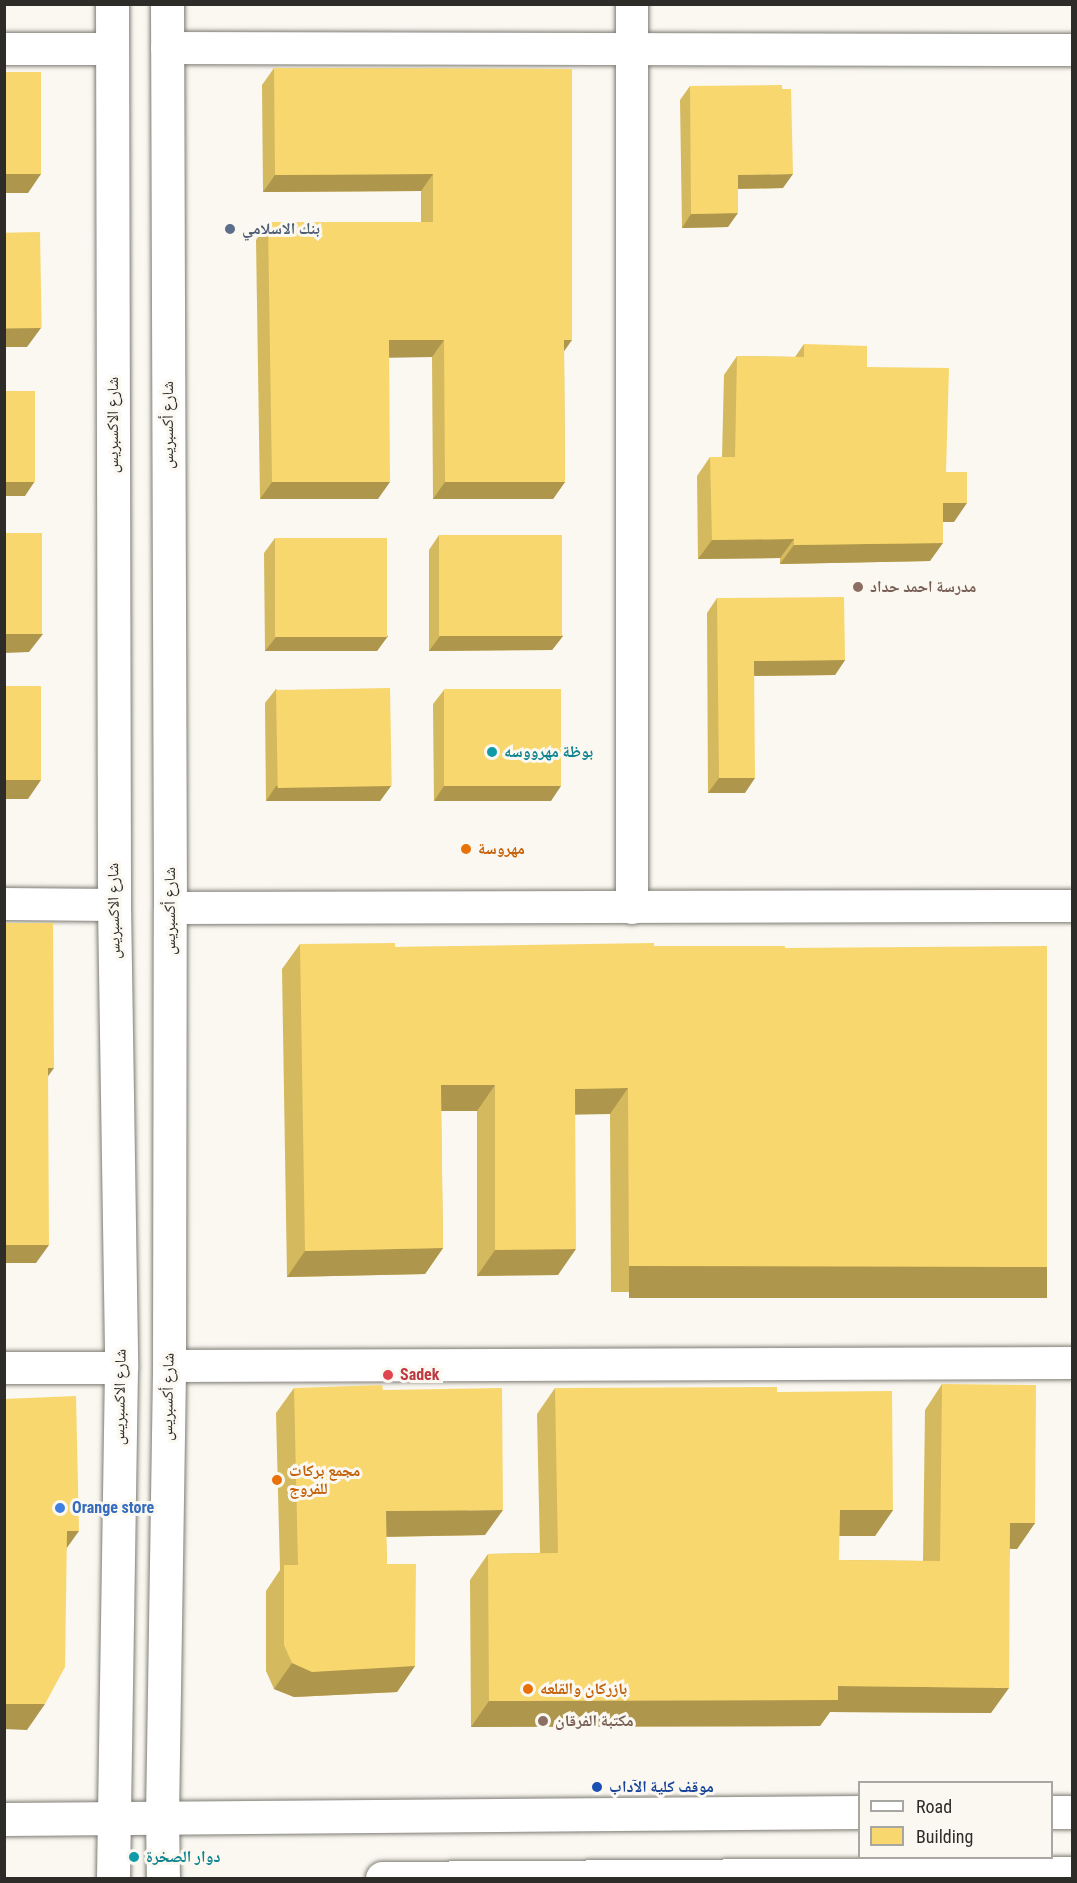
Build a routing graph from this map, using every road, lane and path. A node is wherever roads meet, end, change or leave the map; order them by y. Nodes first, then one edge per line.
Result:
1 (112, 4) edge
2 (167, 4) edge
3 (632, 4) edge
4 (167, 48) junction
5 (4, 49) edge
6 (112, 49) junction
7 (632, 49) junction
8 (1072, 50) edge
9 (4, 904) edge
10 (114, 905) junction
11 (1072, 906) edge
12 (170, 908) junction
13 (632, 908) junction
14 (1072, 1363) edge
15 (169, 1366) junction
16 (4, 1368) edge
17 (121, 1368) junction
18 (858, 1812) edge
19 (1053, 1812) edge
20 (1072, 1812) edge
21 (162, 1816) junction
22 (114, 1817) junction
23 (4, 1819) edge
24 (1072, 1873) edge
25 (113, 1878) edge
26 (163, 1878) edge
27 (382, 1878) edge

1 - 6 street, شارع الاكسبريس
2 - 4 street, شارع أكسبريس
3 - 7 street
4 - 7 street
4 - 12 street, شارع أكسبريس
5 - 6 street
6 - 10 street, شارع الاكسبريس
7 - 8 street
7 - 13 street
9 - 10 street
10 - 17 street, شارع الاكسبريس
11 - 13 street
12 - 13 street
12 - 15 street, شارع أكسبريس
14 - 15 street
15 - 21 street, شارع أكسبريس
16 - 17 street
17 - 22 street, شارع الاكسبريس
18 - 21 street
19 - 20 street
21 - 22 street
21 - 26 street, شارع أكسبريس
22 - 23 street
22 - 25 street, شارع الاكسبريس
24 - 27 street

